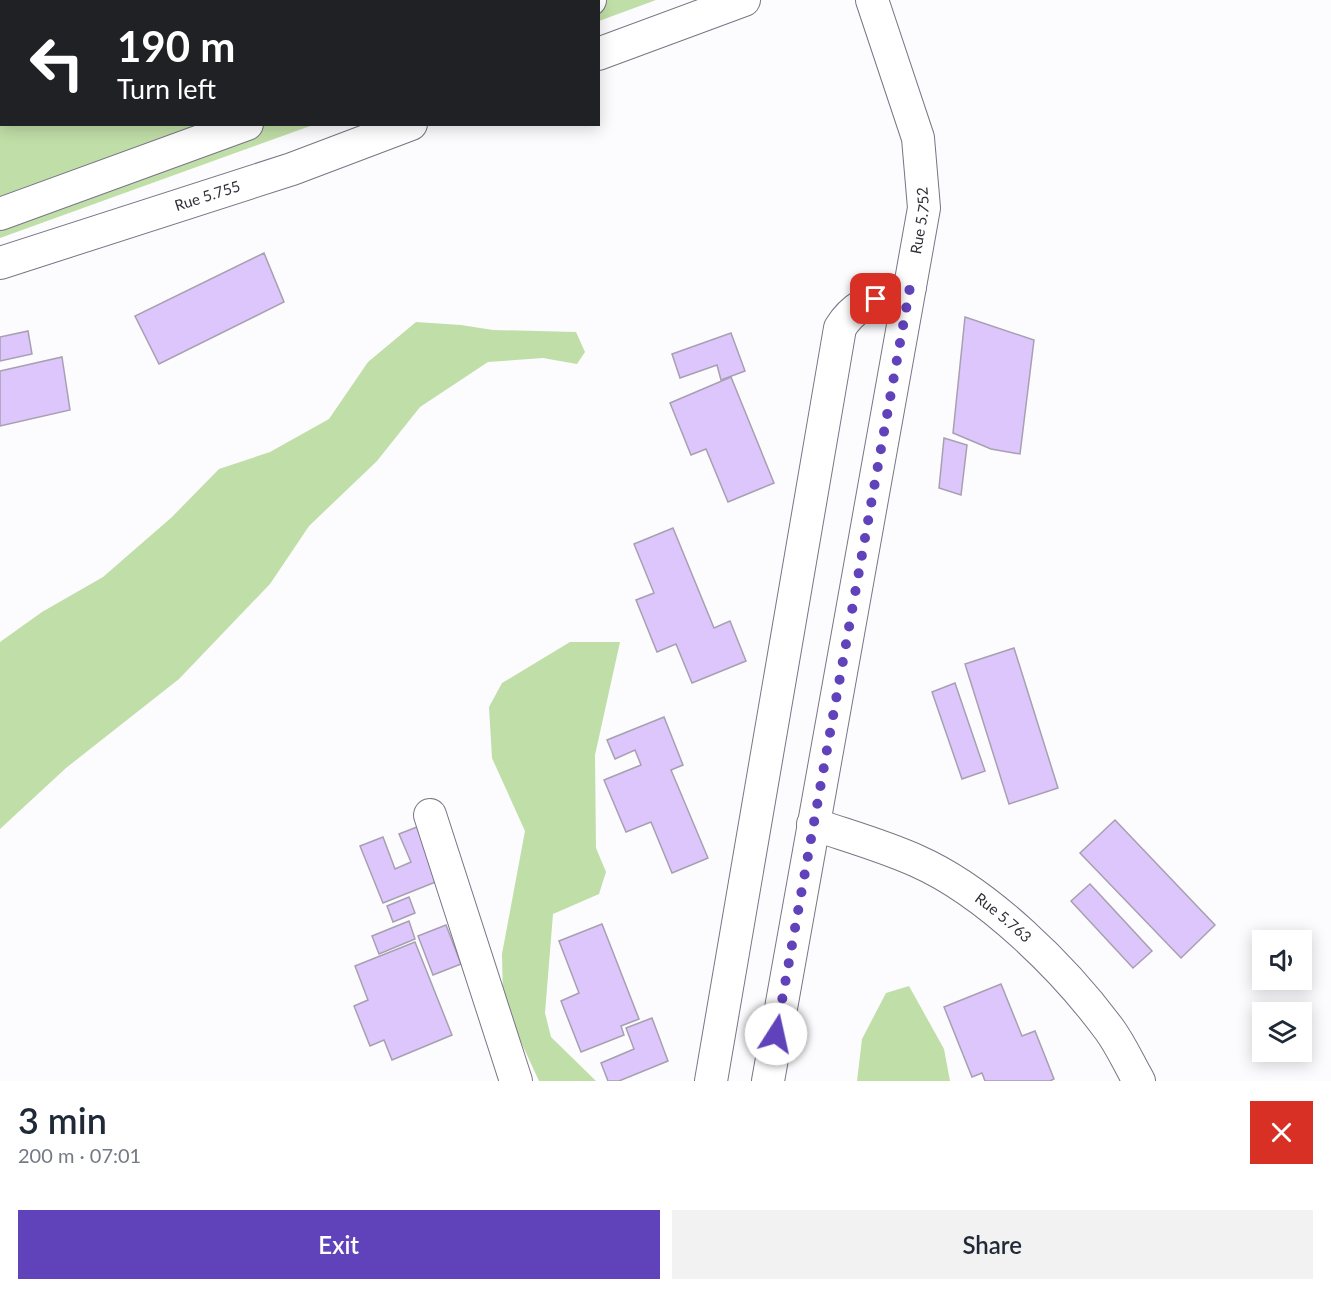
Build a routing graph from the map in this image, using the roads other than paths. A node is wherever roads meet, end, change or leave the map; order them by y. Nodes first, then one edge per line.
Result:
1 (744, 0) edge
2 (872, 0) edge
3 (600, 53) edge
4 (242, 126) edge
5 (406, 126) edge
6 (0, 214) edge
7 (0, 263) edge
8 (910, 287) junction
9 (430, 815) dead end
10 (813, 824) junction
11 (516, 1081) edge
12 (711, 1081) edge
13 (768, 1081) edge
14 (1139, 1081) edge

1 - 3 lane
2 - 8 lane, Rue 5.752
4 - 6 lane
5 - 7 lane, Rue 5.755
8 - 10 lane, Rue 5.752
8 - 12 lane
9 - 11 lane
10 - 13 lane, Rue 5.752
10 - 14 lane, Rue 5.763

